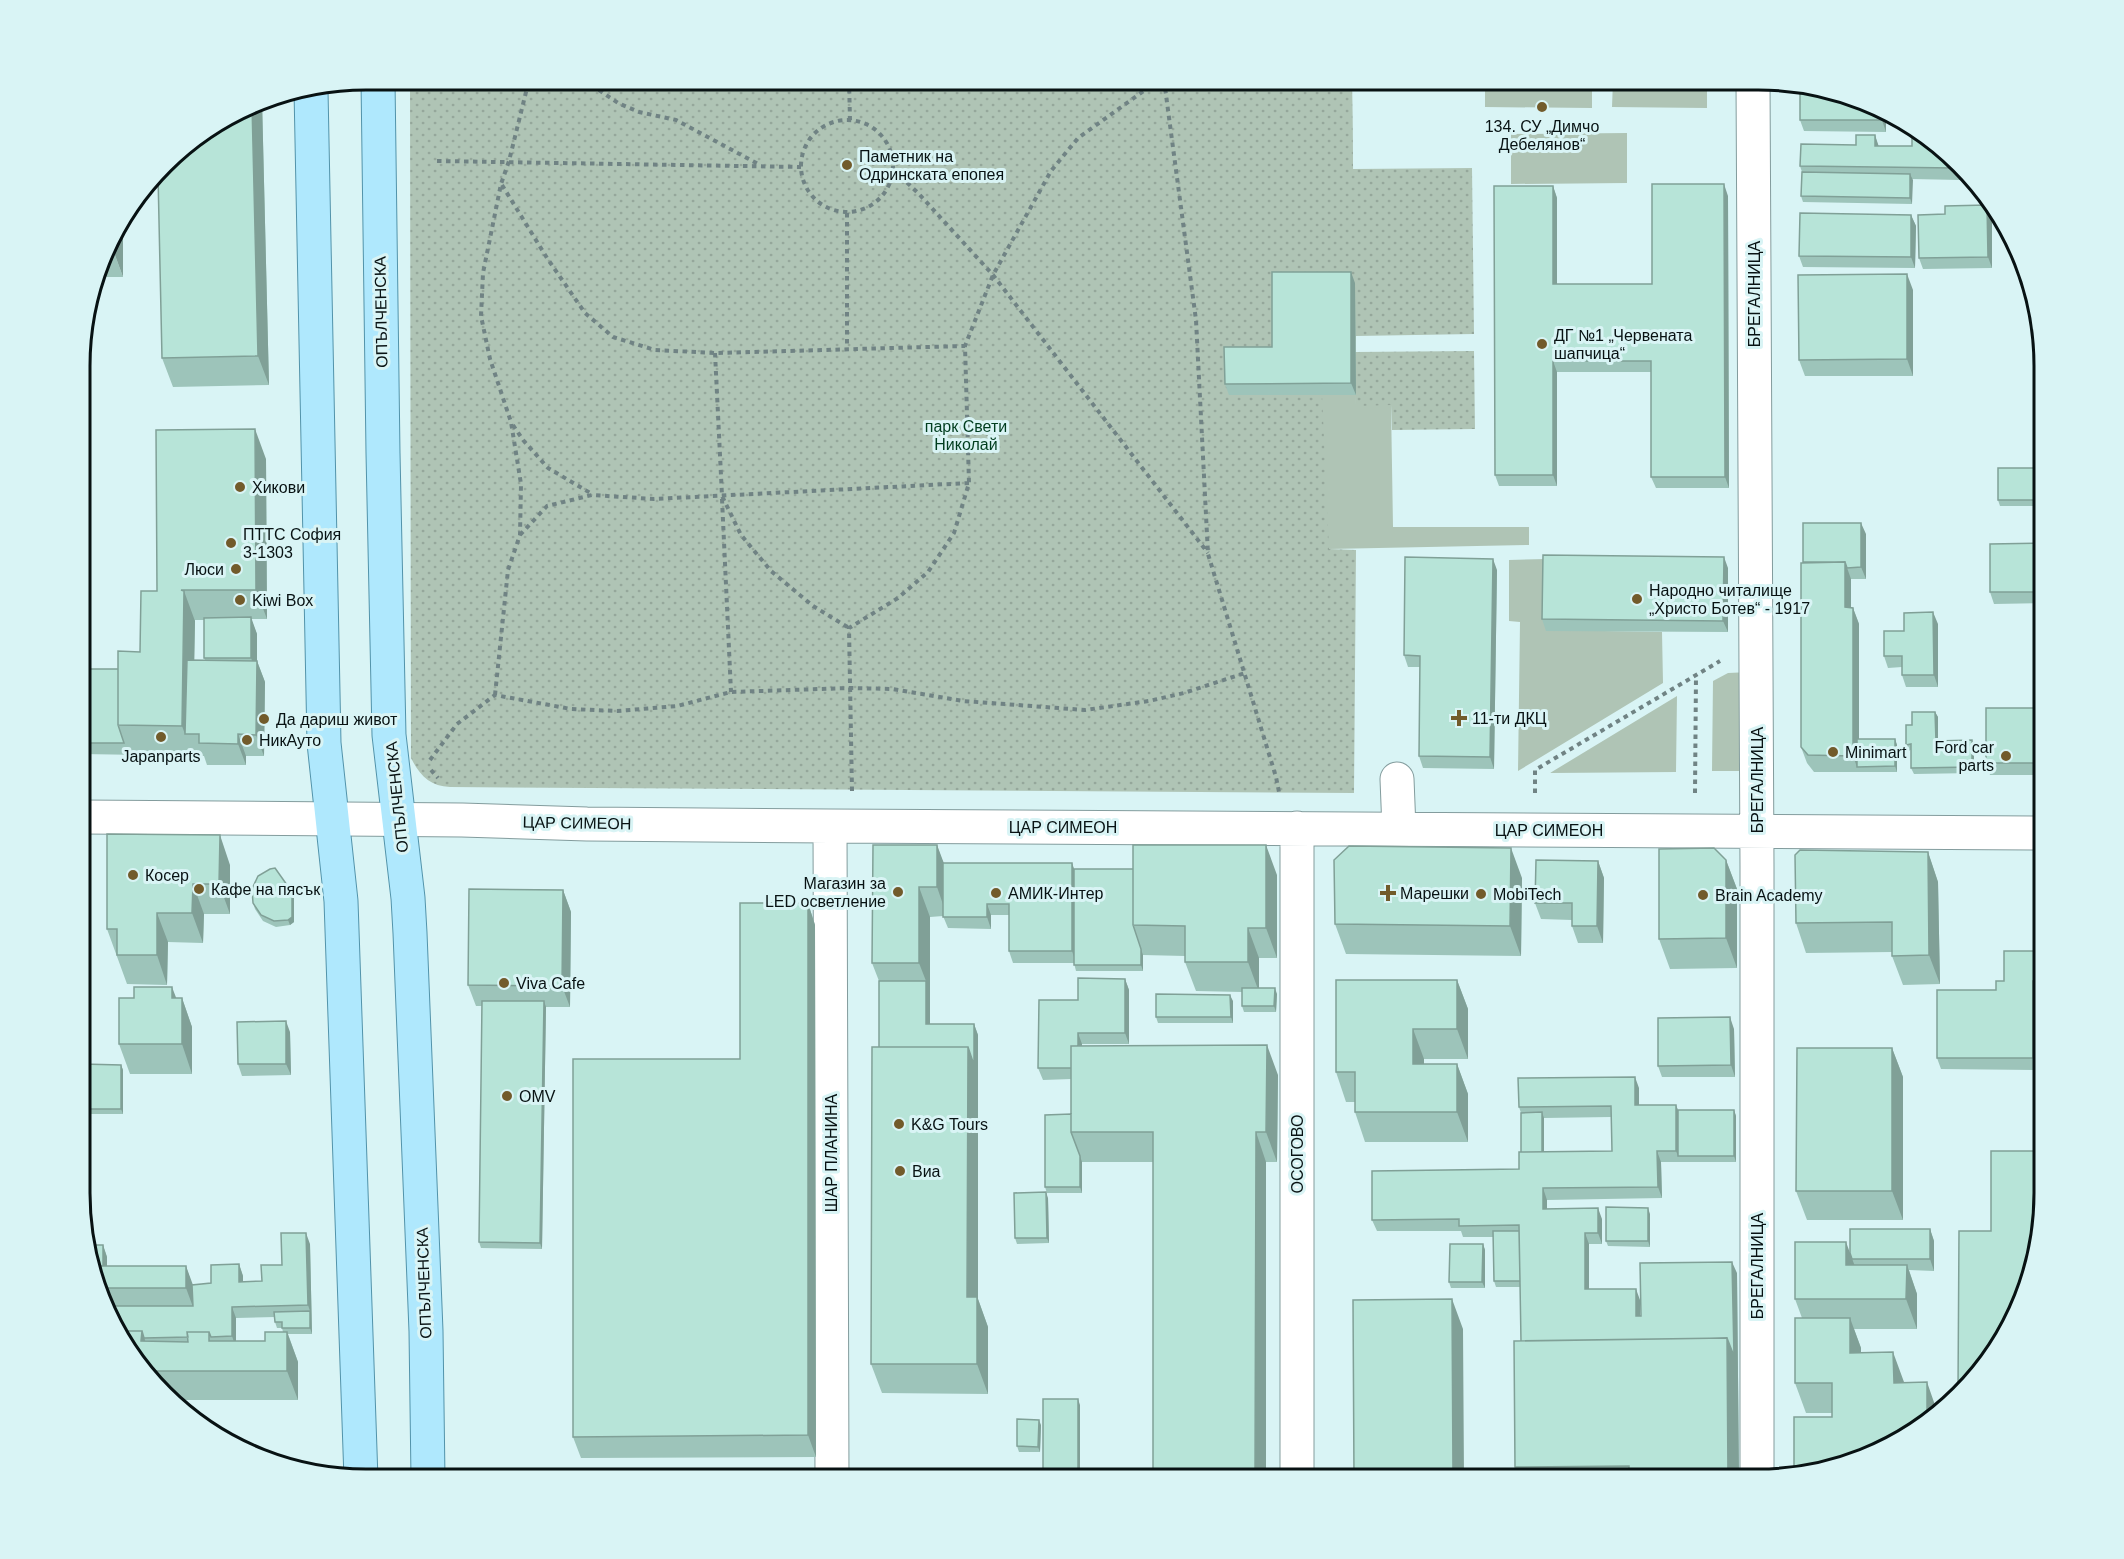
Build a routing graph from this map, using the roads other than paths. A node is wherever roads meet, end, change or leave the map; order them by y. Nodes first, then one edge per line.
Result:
1 (378, 90) edge
2 (1753, 90) edge
3 (311, 95) edge
4 (1397, 779) dead end
5 (90, 817) edge
6 (333, 819) junction
7 (399, 819) junction
8 (830, 826) junction
9 (1297, 828) junction
10 (1399, 829) junction
11 (1757, 831) junction
12 (2034, 833) edge
13 (362, 1469) edge
14 (428, 1469) edge
15 (832, 1469) edge
16 (1297, 1469) edge
17 (1757, 1469) edge

1 - 7 main road, ОПЪЛЧЕНСКА
2 - 11 street, БРЕГАЛНИЦА
3 - 6 main road
4 - 10 street
5 - 6 street, ЦАР СИМЕОН
6 - 7 street, ЦАР СИМЕОН
6 - 13 main road
7 - 8 street, ЦАР СИМЕОН
7 - 14 main road, ОПЪЛЧЕНСКА
8 - 9 street, ЦАР СИМЕОН
8 - 15 street, ШАР ПЛАНИНА
9 - 10 street, ЦАР СИМЕОН
9 - 16 street, ОСОГОВО
10 - 11 street, ЦАР СИМЕОН
11 - 12 street, ЦАР СИМЕОН
11 - 17 street, БРЕГАЛНИЦА

